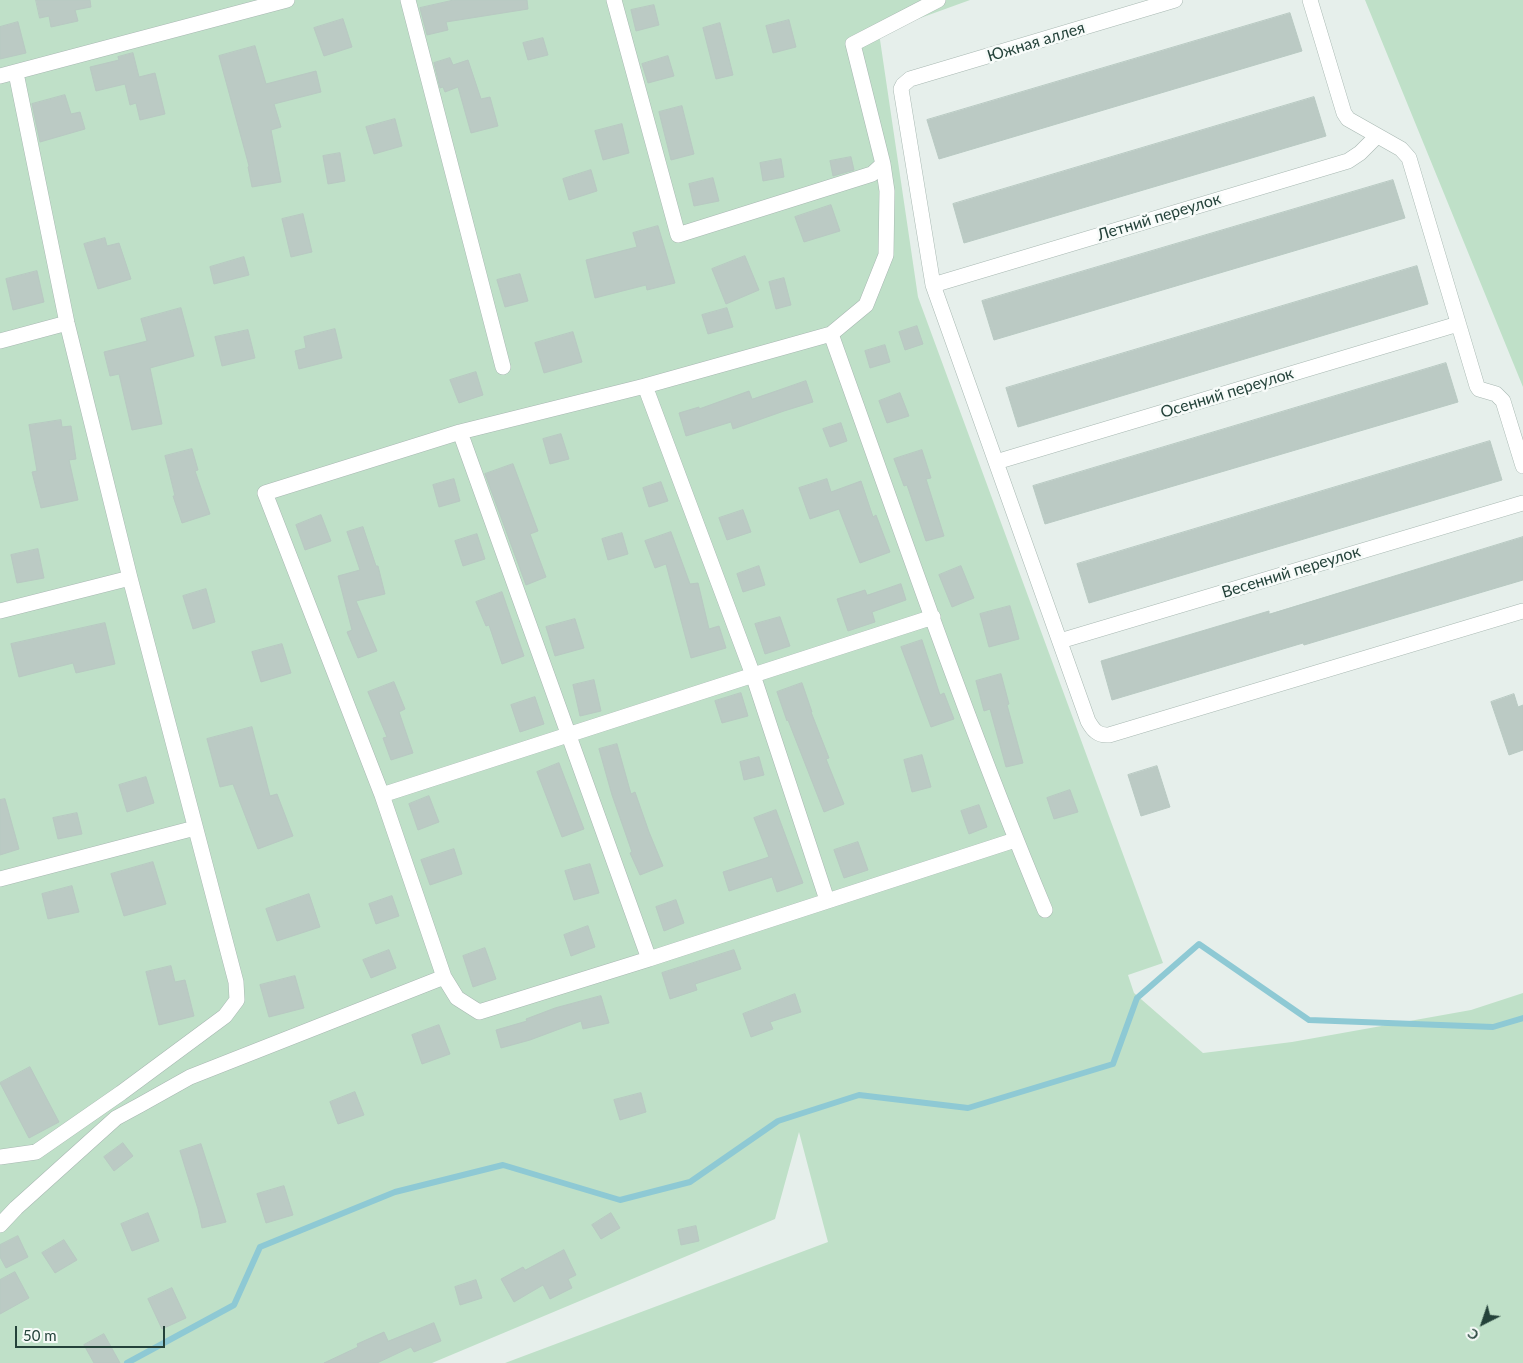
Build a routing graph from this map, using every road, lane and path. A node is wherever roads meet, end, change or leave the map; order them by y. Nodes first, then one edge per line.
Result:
1 (287, 0) edge
2 (408, 0) edge
3 (614, 0) edge
4 (938, 0) edge
5 (1175, 0) edge
6 (1310, 0) edge
7 (1137, 6) edge
8 (16, 73) junction
9 (0, 76) edge
10 (1376, 136) junction
11 (883, 164) junction
12 (934, 285) junction
13 (68, 323) junction
14 (1458, 324) junction
15 (832, 334) junction
16 (0, 341) edge
17 (503, 367) dead end
18 (645, 386) junction
19 (460, 432) junction
20 (996, 462) junction
21 (1523, 466) edge
22 (1523, 503) edge
23 (130, 578) junction
24 (0, 611) edge
25 (1523, 611) edge
26 (933, 617) junction
27 (1060, 641) junction
28 (753, 675) junction
29 (569, 735) junction
30 (382, 795) junction
31 (195, 828) junction
32 (1015, 840) junction
33 (0, 879) edge
34 (826, 900) junction
35 (1045, 910) dead end
36 (649, 959) junction
37 (444, 977) junction
38 (0, 1157) edge
39 (0, 1225) edge

1 - 8 street
2 - 17 street
3 - 11 street
4 - 11 street
5 - 7 street, Южная аллея
6 - 10 street
7 - 12 street, Южная аллея
8 - 9 street
8 - 13 street
10 - 12 street, Летний переулок
10 - 14 street
11 - 15 street
12 - 20 street
13 - 16 street
13 - 23 street
14 - 20 street, Осенний переулок
14 - 21 street
15 - 18 street
15 - 26 street
18 - 19 street
18 - 28 street
19 - 29 street
19 - 30 street
20 - 27 street
22 - 27 street, Весенний переулок
23 - 24 street
23 - 31 street
25 - 27 street
26 - 28 street
26 - 32 street
28 - 29 street
28 - 34 street
29 - 30 street
29 - 36 street
30 - 37 street
31 - 33 street
31 - 38 street
32 - 34 street
32 - 35 street
34 - 36 street
36 - 37 street
37 - 39 street

